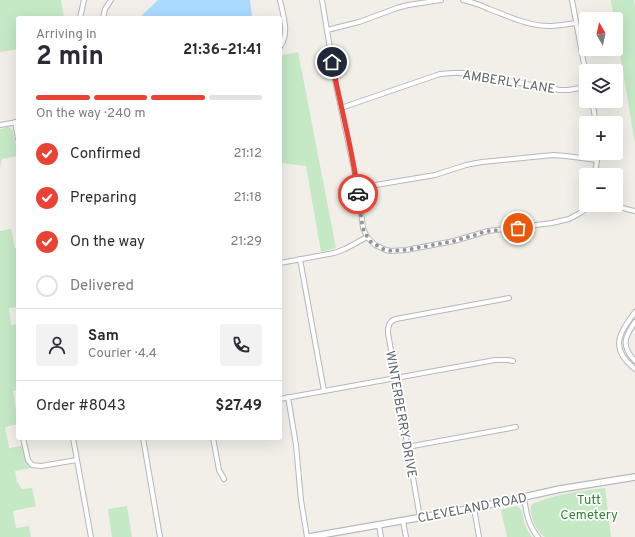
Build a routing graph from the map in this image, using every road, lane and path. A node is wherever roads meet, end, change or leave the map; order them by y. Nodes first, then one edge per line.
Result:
1 (84, 0) edge
2 (111, 0) edge
3 (280, 0) edge
4 (322, 0) edge
5 (441, 0) edge
6 (463, 0) edge
7 (572, 0) edge
8 (80, 16) edge
9 (103, 16) edge
10 (576, 22) junction
11 (327, 30) junction
12 (282, 44) edge
13 (584, 64) edge
14 (579, 88) edge
15 (341, 108) junction
16 (16, 122) edge
17 (0, 125) edge
18 (579, 158) edge
19 (597, 160) edge
20 (596, 168) edge
21 (358, 188) junction
22 (623, 208) edge
23 (635, 211) edge
24 (581, 212) edge
25 (367, 237) junction
26 (300, 260) junction
27 (282, 263) edge
28 (509, 298) dead end
29 (635, 312) edge
30 (635, 322) edge
31 (513, 361) dead end
32 (635, 361) edge
33 (635, 369) edge
34 (396, 378) junction
35 (324, 391) junction
36 (288, 397) junction
37 (282, 398) edge
38 (516, 427) dead end
39 (23, 440) edge
40 (73, 440) edge
41 (143, 440) edge
42 (213, 440) edge
43 (407, 447) junction
44 (77, 460) junction
45 (635, 477) edge
46 (224, 479) dead end
47 (524, 497) junction
48 (474, 508) junction
49 (420, 518) junction
50 (403, 521) junction
51 (379, 525) junction
52 (91, 537) edge
53 (160, 537) edge
54 (308, 537) edge
55 (381, 537) edge
56 (406, 537) edge
57 (479, 537) edge
58 (538, 537) edge

1 - 8 street
2 - 9 street
3 - 12 street
4 - 11 street
5 - 11 street
6 - 10 street
7 - 10 street
10 - 13 street
11 - 15 street
14 - 15 street, AMBERLY LANE
15 - 21 street
16 - 17 street
18 - 21 street
19 - 20 street
21 - 25 street
22 - 23 street
24 - 25 street
25 - 26 street
26 - 27 street
26 - 35 street
28 - 34 street, WINTERBERRY DRIVE
29 - 33 street
30 - 32 street
31 - 34 street
34 - 35 street
34 - 43 street, WINTERBERRY DRIVE
35 - 36 street
36 - 37 street
36 - 54 street
38 - 43 street
39 - 44 street
40 - 44 street
41 - 53 street
42 - 46 street
43 - 49 street, WINTERBERRY DRIVE
44 - 52 street
45 - 47 main road, CLEVELAND ROAD
47 - 48 main road, CLEVELAND ROAD
47 - 58 street
48 - 49 main road, CLEVELAND ROAD
48 - 57 street
49 - 50 main road, CLEVELAND ROAD
50 - 51 main road, CLEVELAND ROAD
50 - 56 street
51 - 54 main road, CLEVELAND ROAD
51 - 55 street

